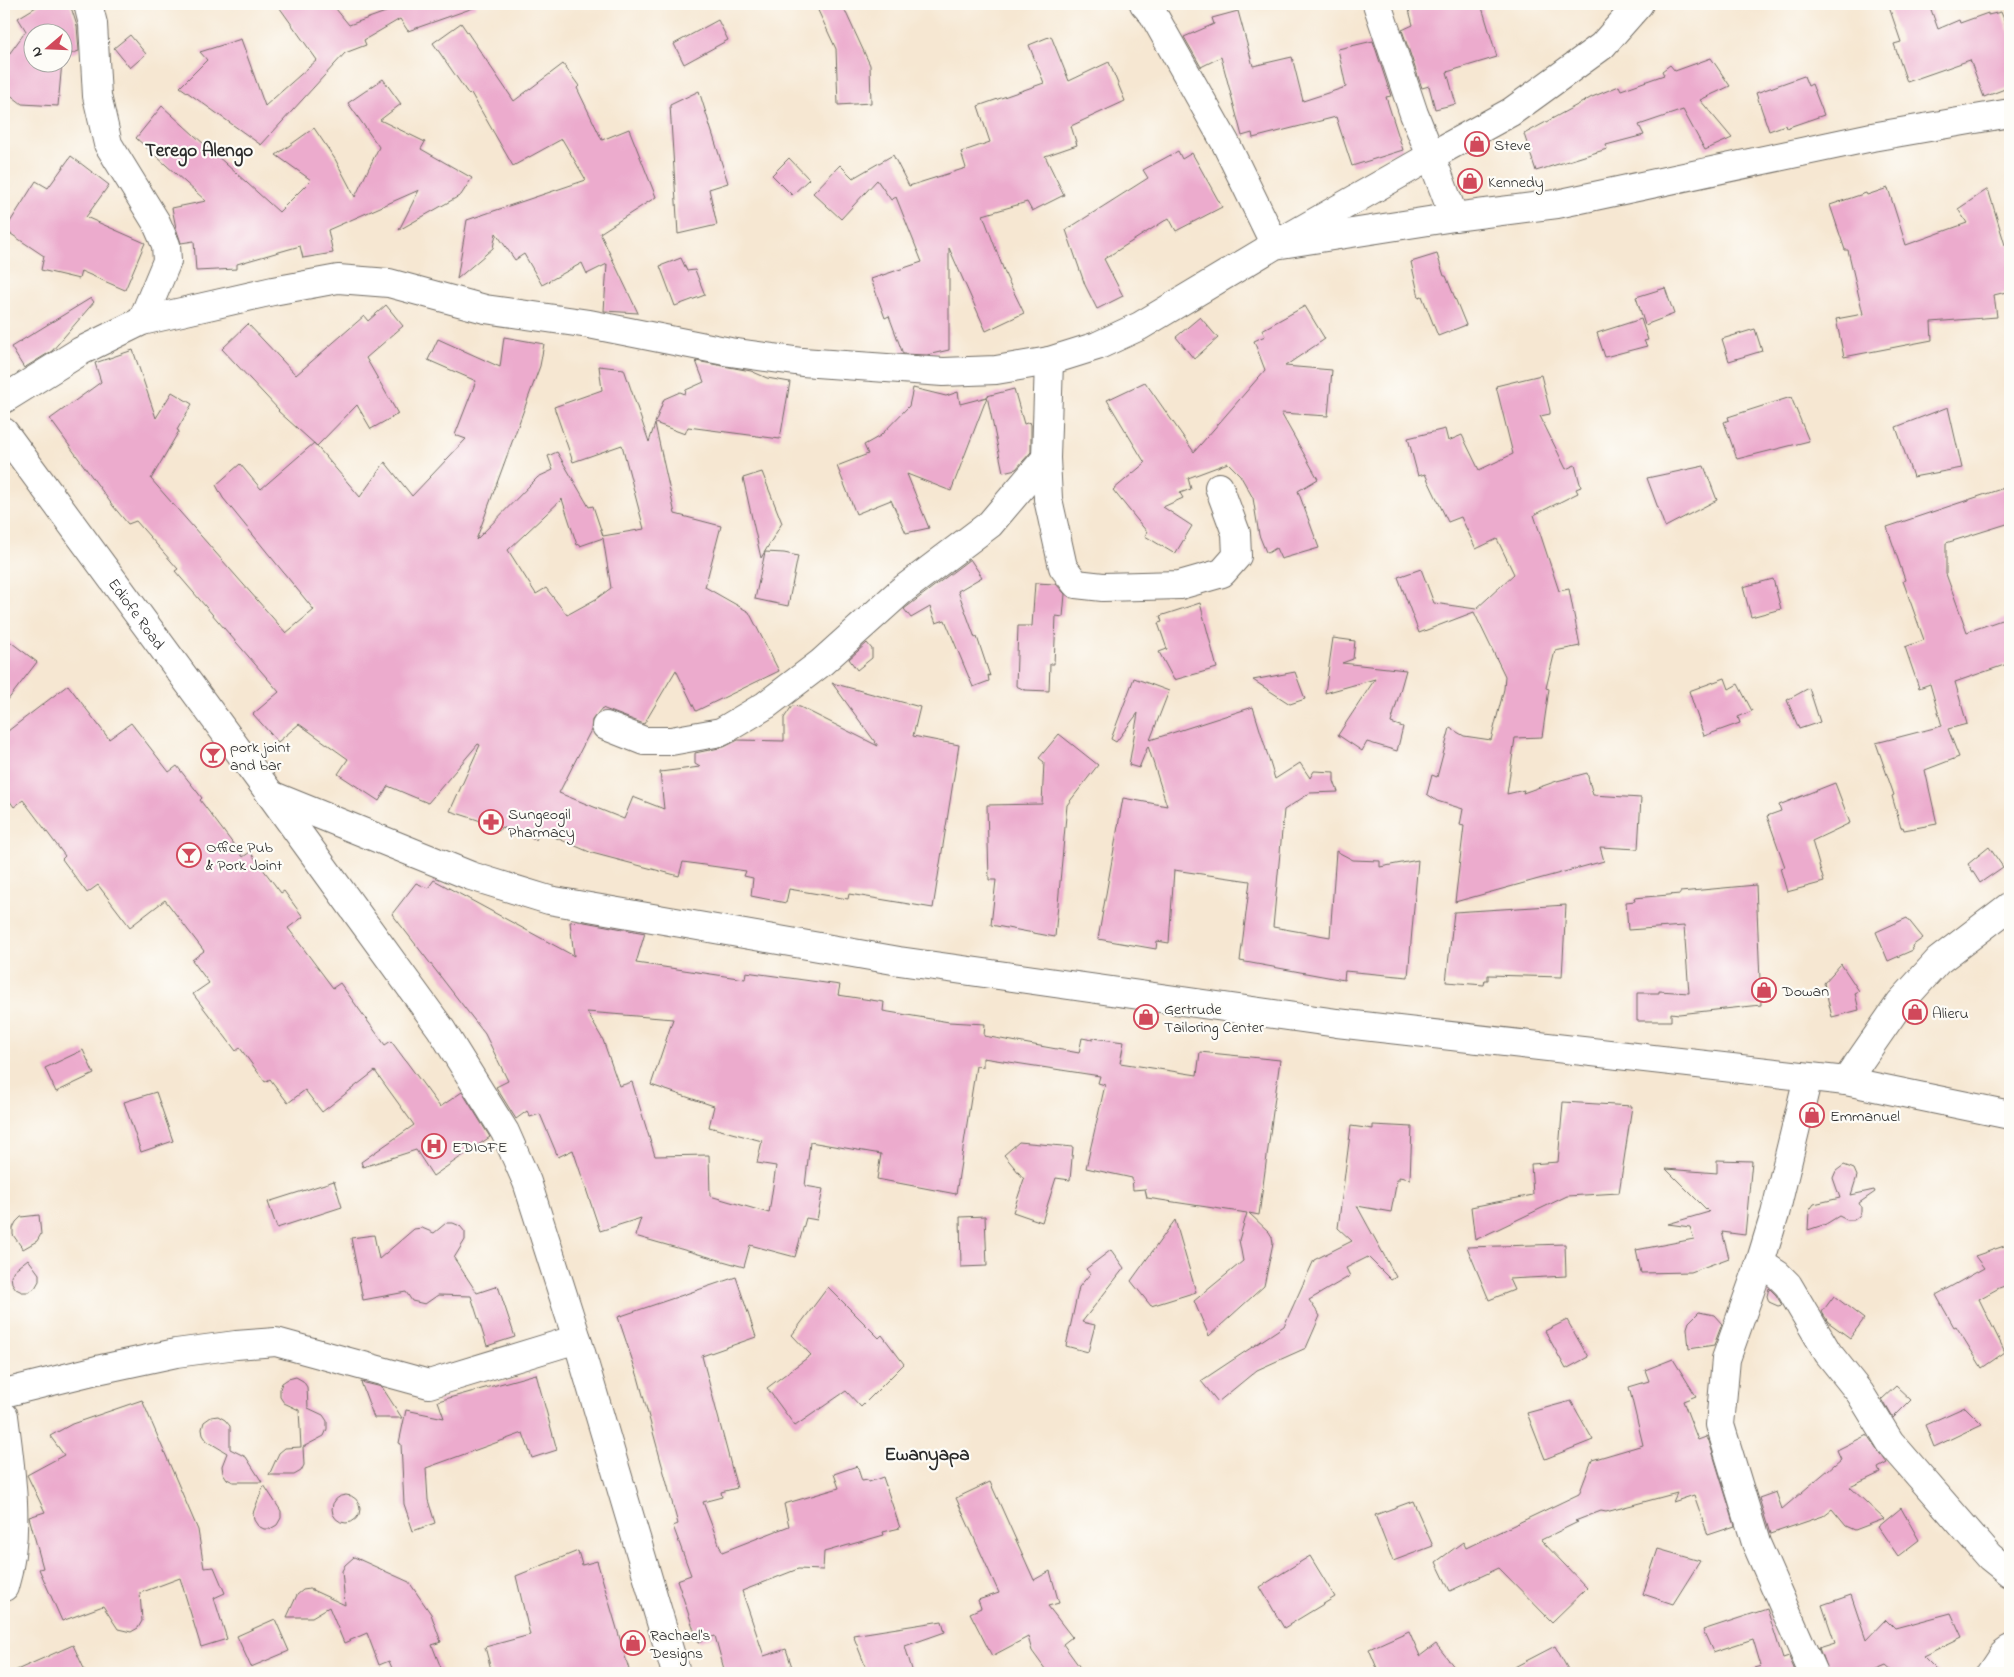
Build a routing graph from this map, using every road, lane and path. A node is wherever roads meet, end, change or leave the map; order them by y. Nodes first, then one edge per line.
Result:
1 (88, 4) edge
2 (1144, 4) edge
3 (1377, 4) edge
4 (1639, 4) edge
5 (2010, 113) edge
6 (1431, 156) junction
7 (1454, 216) junction
8 (1276, 245) junction
9 (142, 321) junction
10 (1049, 361) junction
11 (4, 399) edge
12 (4, 432) edge
13 (1046, 458) junction
14 (1219, 487) dead end
15 (606, 726) dead end
16 (271, 795) junction
17 (2010, 906) edge
18 (1808, 1077) junction
19 (1846, 1081) junction
20 (2010, 1114) edge
21 (1760, 1264) junction
22 (578, 1339) junction
23 (4, 1393) edge
24 (4, 1416) edge
25 (2010, 1573) edge
26 (4, 1587) edge
27 (2010, 1649) edge
28 (676, 1673) edge
29 (1813, 1673) edge
30 (1990, 1673) edge

1 - 9 street
2 - 8 street
3 - 6 street
4 - 6 street
5 - 7 street
6 - 7 street
6 - 8 street
7 - 8 street
8 - 10 street
9 - 10 street
9 - 11 street
10 - 13 street
12 - 16 street, Ediofe Road
13 - 14 street
13 - 15 street
16 - 18 street
16 - 22 street, Ediofe Road
17 - 19 street
18 - 19 street
18 - 21 street
19 - 20 street
21 - 25 street
21 - 29 street
22 - 23 street
22 - 28 street, Ediofe Road
24 - 26 street
27 - 30 street

